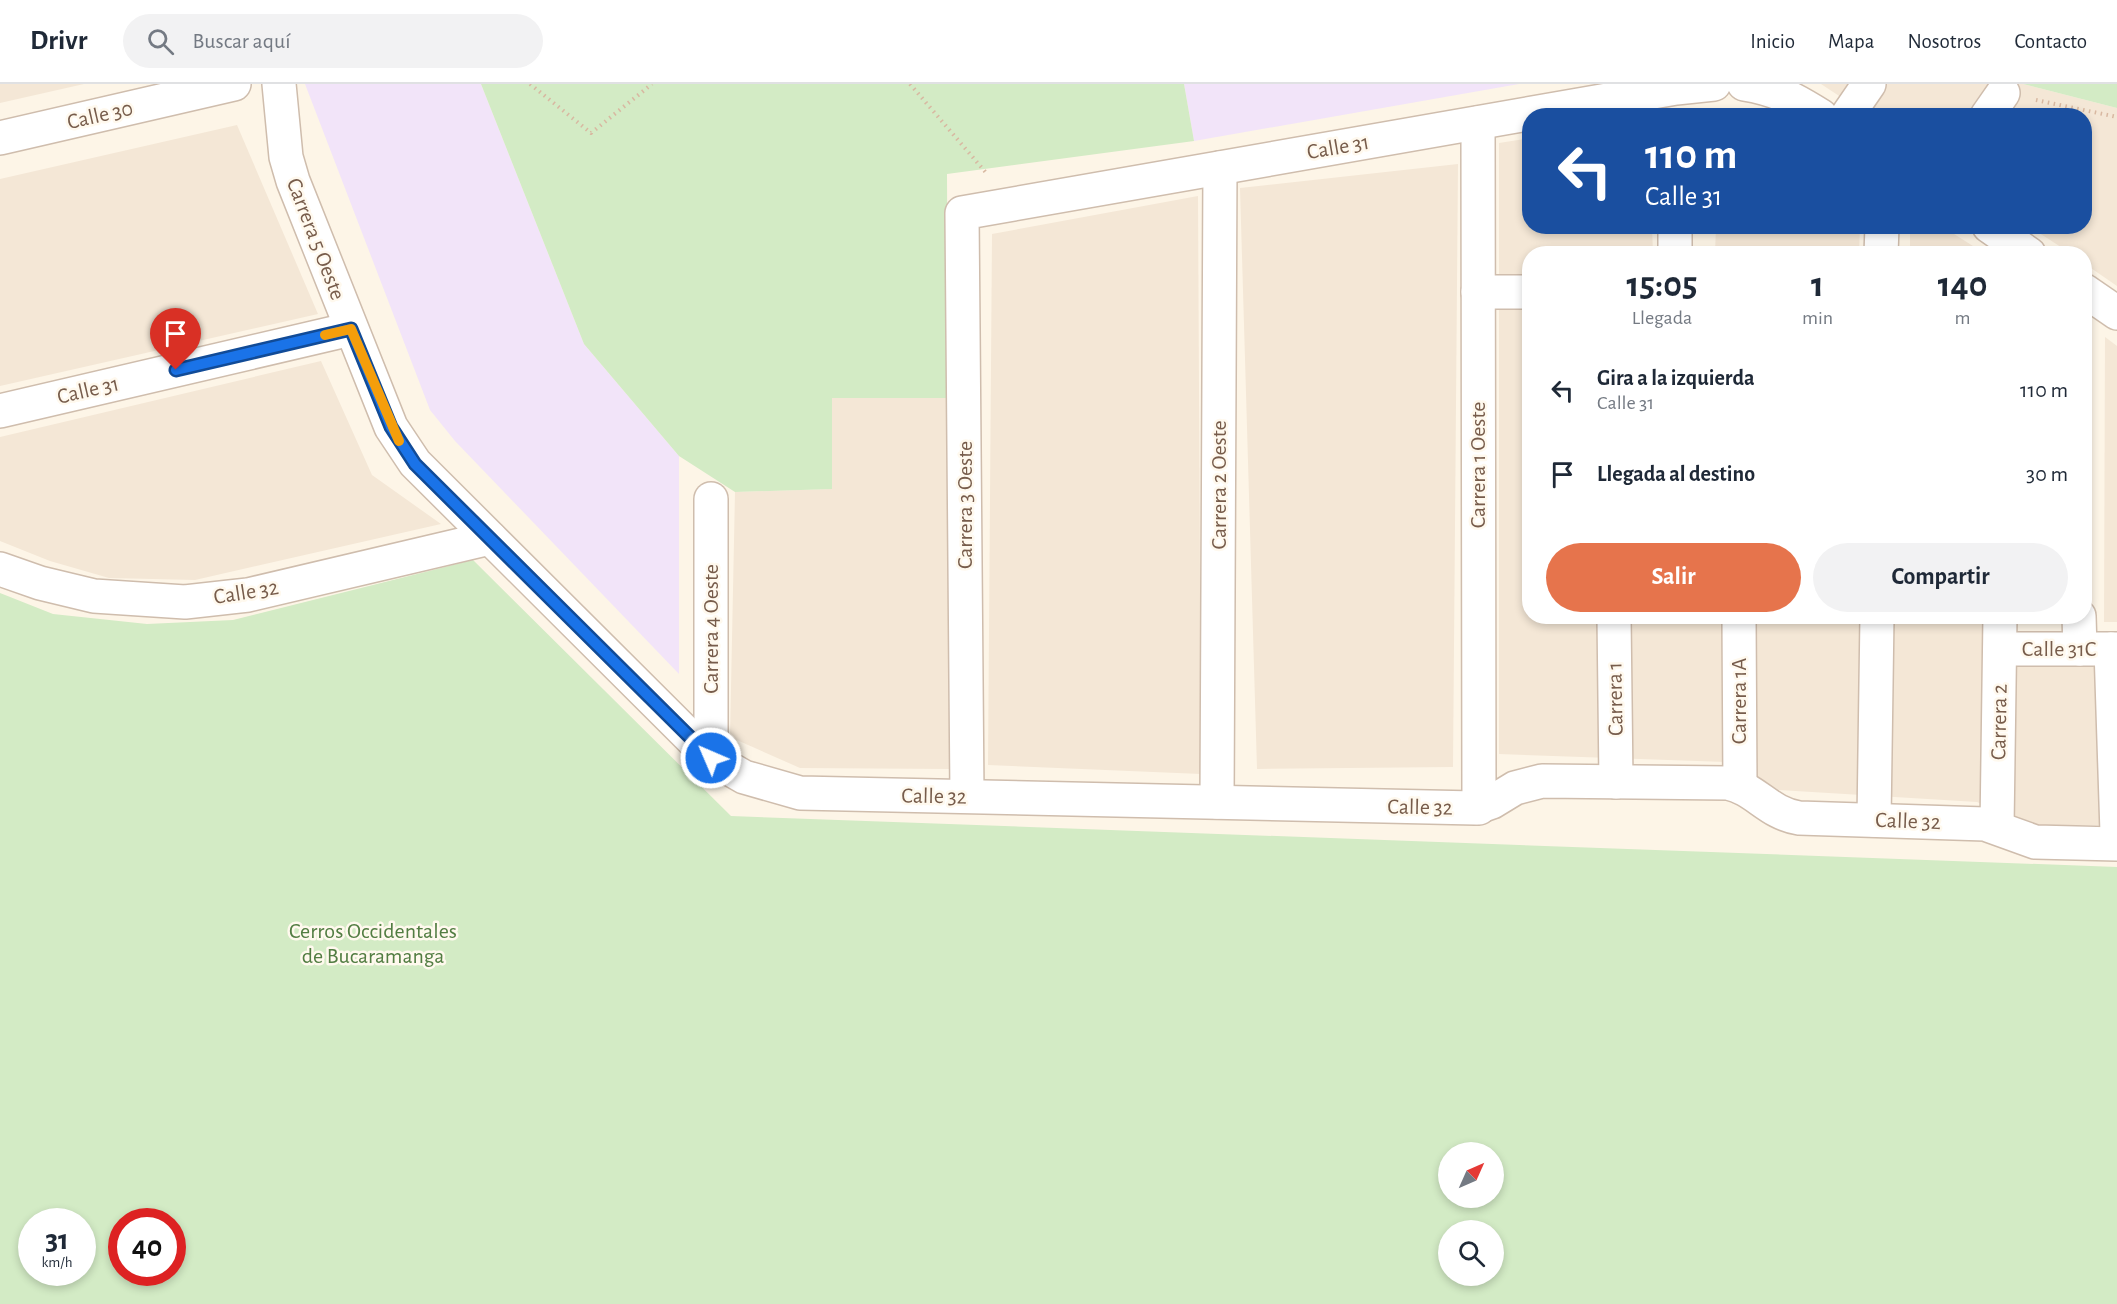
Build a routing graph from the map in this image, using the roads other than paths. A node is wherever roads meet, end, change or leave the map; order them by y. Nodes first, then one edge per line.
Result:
1 (234, 84) edge
2 (279, 84) edge
3 (1714, 84) edge
4 (1744, 84) edge
5 (1869, 84) edge
6 (1676, 102) edge
7 (1619, 108) edge
8 (1808, 108) edge
9 (1852, 108) edge
10 (1522, 118) edge
11 (1478, 123) junction
12 (0, 138) edge
13 (1221, 168) junction
14 (962, 213) joint
15 (2000, 234) edge
16 (2018, 246) edge
17 (1478, 292) junction
18 (1522, 292) edge
19 (2092, 296) edge
20 (2117, 312) edge
21 (351, 329) junction
22 (0, 411) edge
23 (711, 499) dead end
24 (490, 538) junction
25 (0, 569) edge
26 (1614, 624) edge
27 (1739, 624) edge
28 (1877, 624) edge
29 (2000, 624) edge
30 (2085, 624) edge
31 (2000, 649) junction
32 (2103, 649) edge
33 (711, 758) junction
34 (1616, 782) junction
35 (1740, 786) junction
36 (967, 796) junction
37 (1217, 802) junction
38 (1479, 808) junction
39 (1874, 820) junction
40 (1997, 827) junction
41 (2117, 833) edge
42 (2117, 844) edge

1 - 12 street, Calle 30
2 - 21 street, Carrera 5 Oeste
3 - 6 street, Calle 31
4 - 8 street
5 - 9 street
6 - 7 street, Calle 31
10 - 11 street, Calle 31
11 - 13 street, Calle 31
11 - 17 street, Carrera 1 Oeste
13 - 14 street, Calle 31
13 - 37 street, Carrera 2 Oeste
14 - 36 street, Carrera 3 Oeste
15 - 16 street
17 - 18 street
17 - 38 street, Carrera 1 Oeste
19 - 20 street
21 - 22 street, Calle 31
21 - 24 street, Carrera 5 Oeste
23 - 33 street, Carrera 4 Oeste
24 - 25 street, Calle 32
24 - 33 street, Carrera 5 Oeste
26 - 34 street, Carrera 1
27 - 35 street, Carrera 1A
28 - 39 street
29 - 31 street, Carrera 2
30 - 32 street
31 - 32 street, Calle 31C
31 - 40 street, Carrera 2
32 - 41 street
33 - 36 street, Calle 32
34 - 35 street, Calle 32
34 - 38 street, Calle 32
35 - 39 street, Calle 32
36 - 37 street, Calle 32
37 - 38 street, Calle 32
39 - 40 street, Calle 32
40 - 42 street, Calle 32

